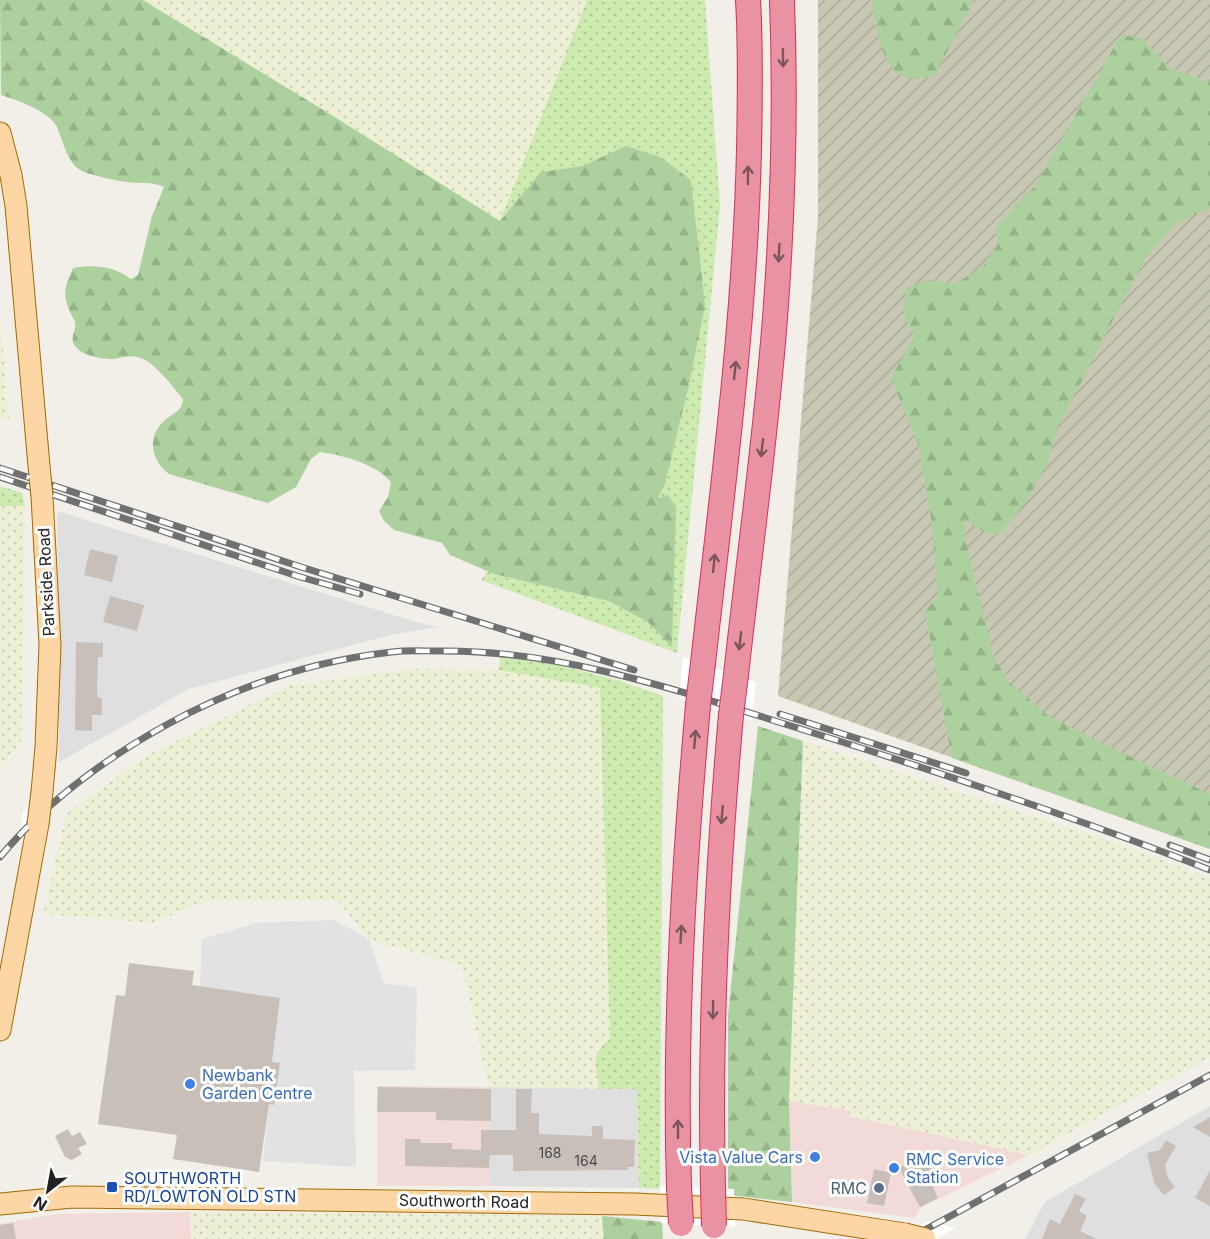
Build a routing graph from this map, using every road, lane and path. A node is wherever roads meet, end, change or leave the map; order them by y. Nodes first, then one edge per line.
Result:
1 (748, 0) edge
2 (782, 0) edge
3 (0, 133) edge
4 (0, 1030) edge
5 (1, 1200) edge
6 (681, 1232) edge
7 (715, 1233) edge
8 (915, 1237) edge

6 -> 1 highway, bridge
2 -> 7 highway, bridge
3 - 4 main road, Parkside Road, bridge
5 - 8 main road, Southworth Road

